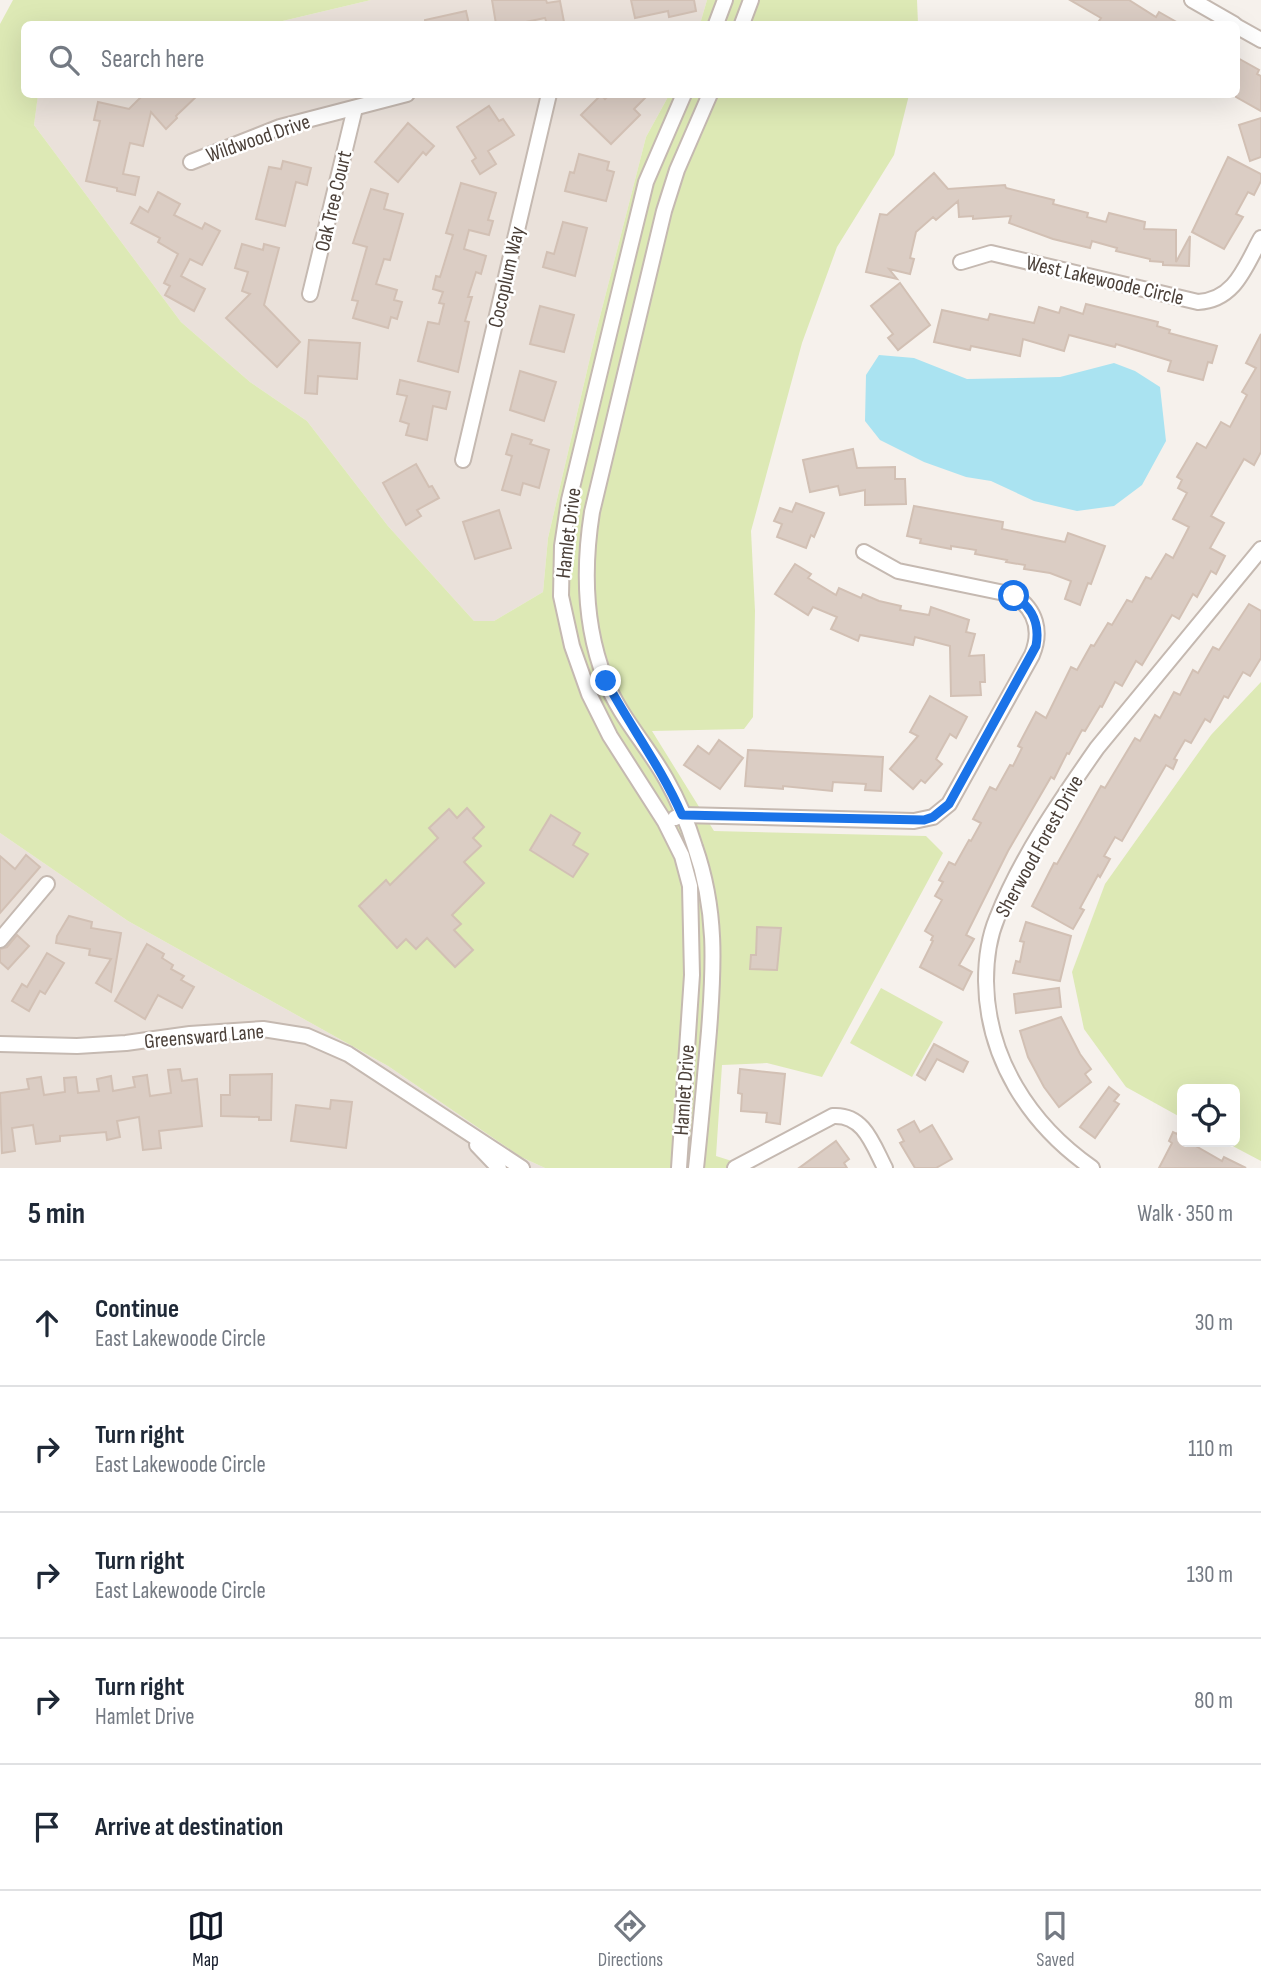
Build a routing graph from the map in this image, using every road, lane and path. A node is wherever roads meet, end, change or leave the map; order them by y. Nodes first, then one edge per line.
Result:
1 (725, 0) edge
2 (751, 0) edge
3 (1192, 0) edge
4 (717, 21) edge
5 (743, 21) edge
6 (1228, 21) edge
7 (1240, 28) edge
8 (1261, 40) edge
9 (392, 98) edge
10 (549, 98) edge
11 (682, 98) edge
12 (708, 98) edge
13 (355, 108) junction
14 (191, 162) dead end
15 (1261, 238) edge
16 (961, 262) dead end
17 (310, 293) dead end
18 (463, 460) dead end
19 (1261, 549) edge
20 (864, 552) dead end
21 (682, 815) junction
22 (665, 822) junction
23 (47, 884) dead end
24 (0, 940) edge
25 (0, 1044) edge
26 (464, 1132) junction
27 (499, 1168) edge
28 (522, 1168) edge
29 (679, 1168) edge
30 (696, 1168) edge
31 (735, 1168) edge
32 (885, 1168) edge
33 (1092, 1168) edge

1 - 4 street
2 - 5 street
3 - 6 street
7 - 8 street
9 - 13 street, Wildwood Drive
10 - 18 street, Cocoplum Way
11 - 22 street, Hamlet Drive
12 - 21 street, Hamlet Drive
13 - 14 street, Wildwood Drive
13 - 17 street, Oak Tree Court
15 - 16 street, West Lakewoode Circle
19 - 33 street, Sherwood Forest Drive
20 - 21 street
21 - 22 street
21 - 30 street, Hamlet Drive
22 - 29 street, Hamlet Drive
23 - 24 street
25 - 26 street, Greensward Lane
26 - 27 street, Greensward Lane
26 - 28 street, Greensward Lane
31 - 32 street

